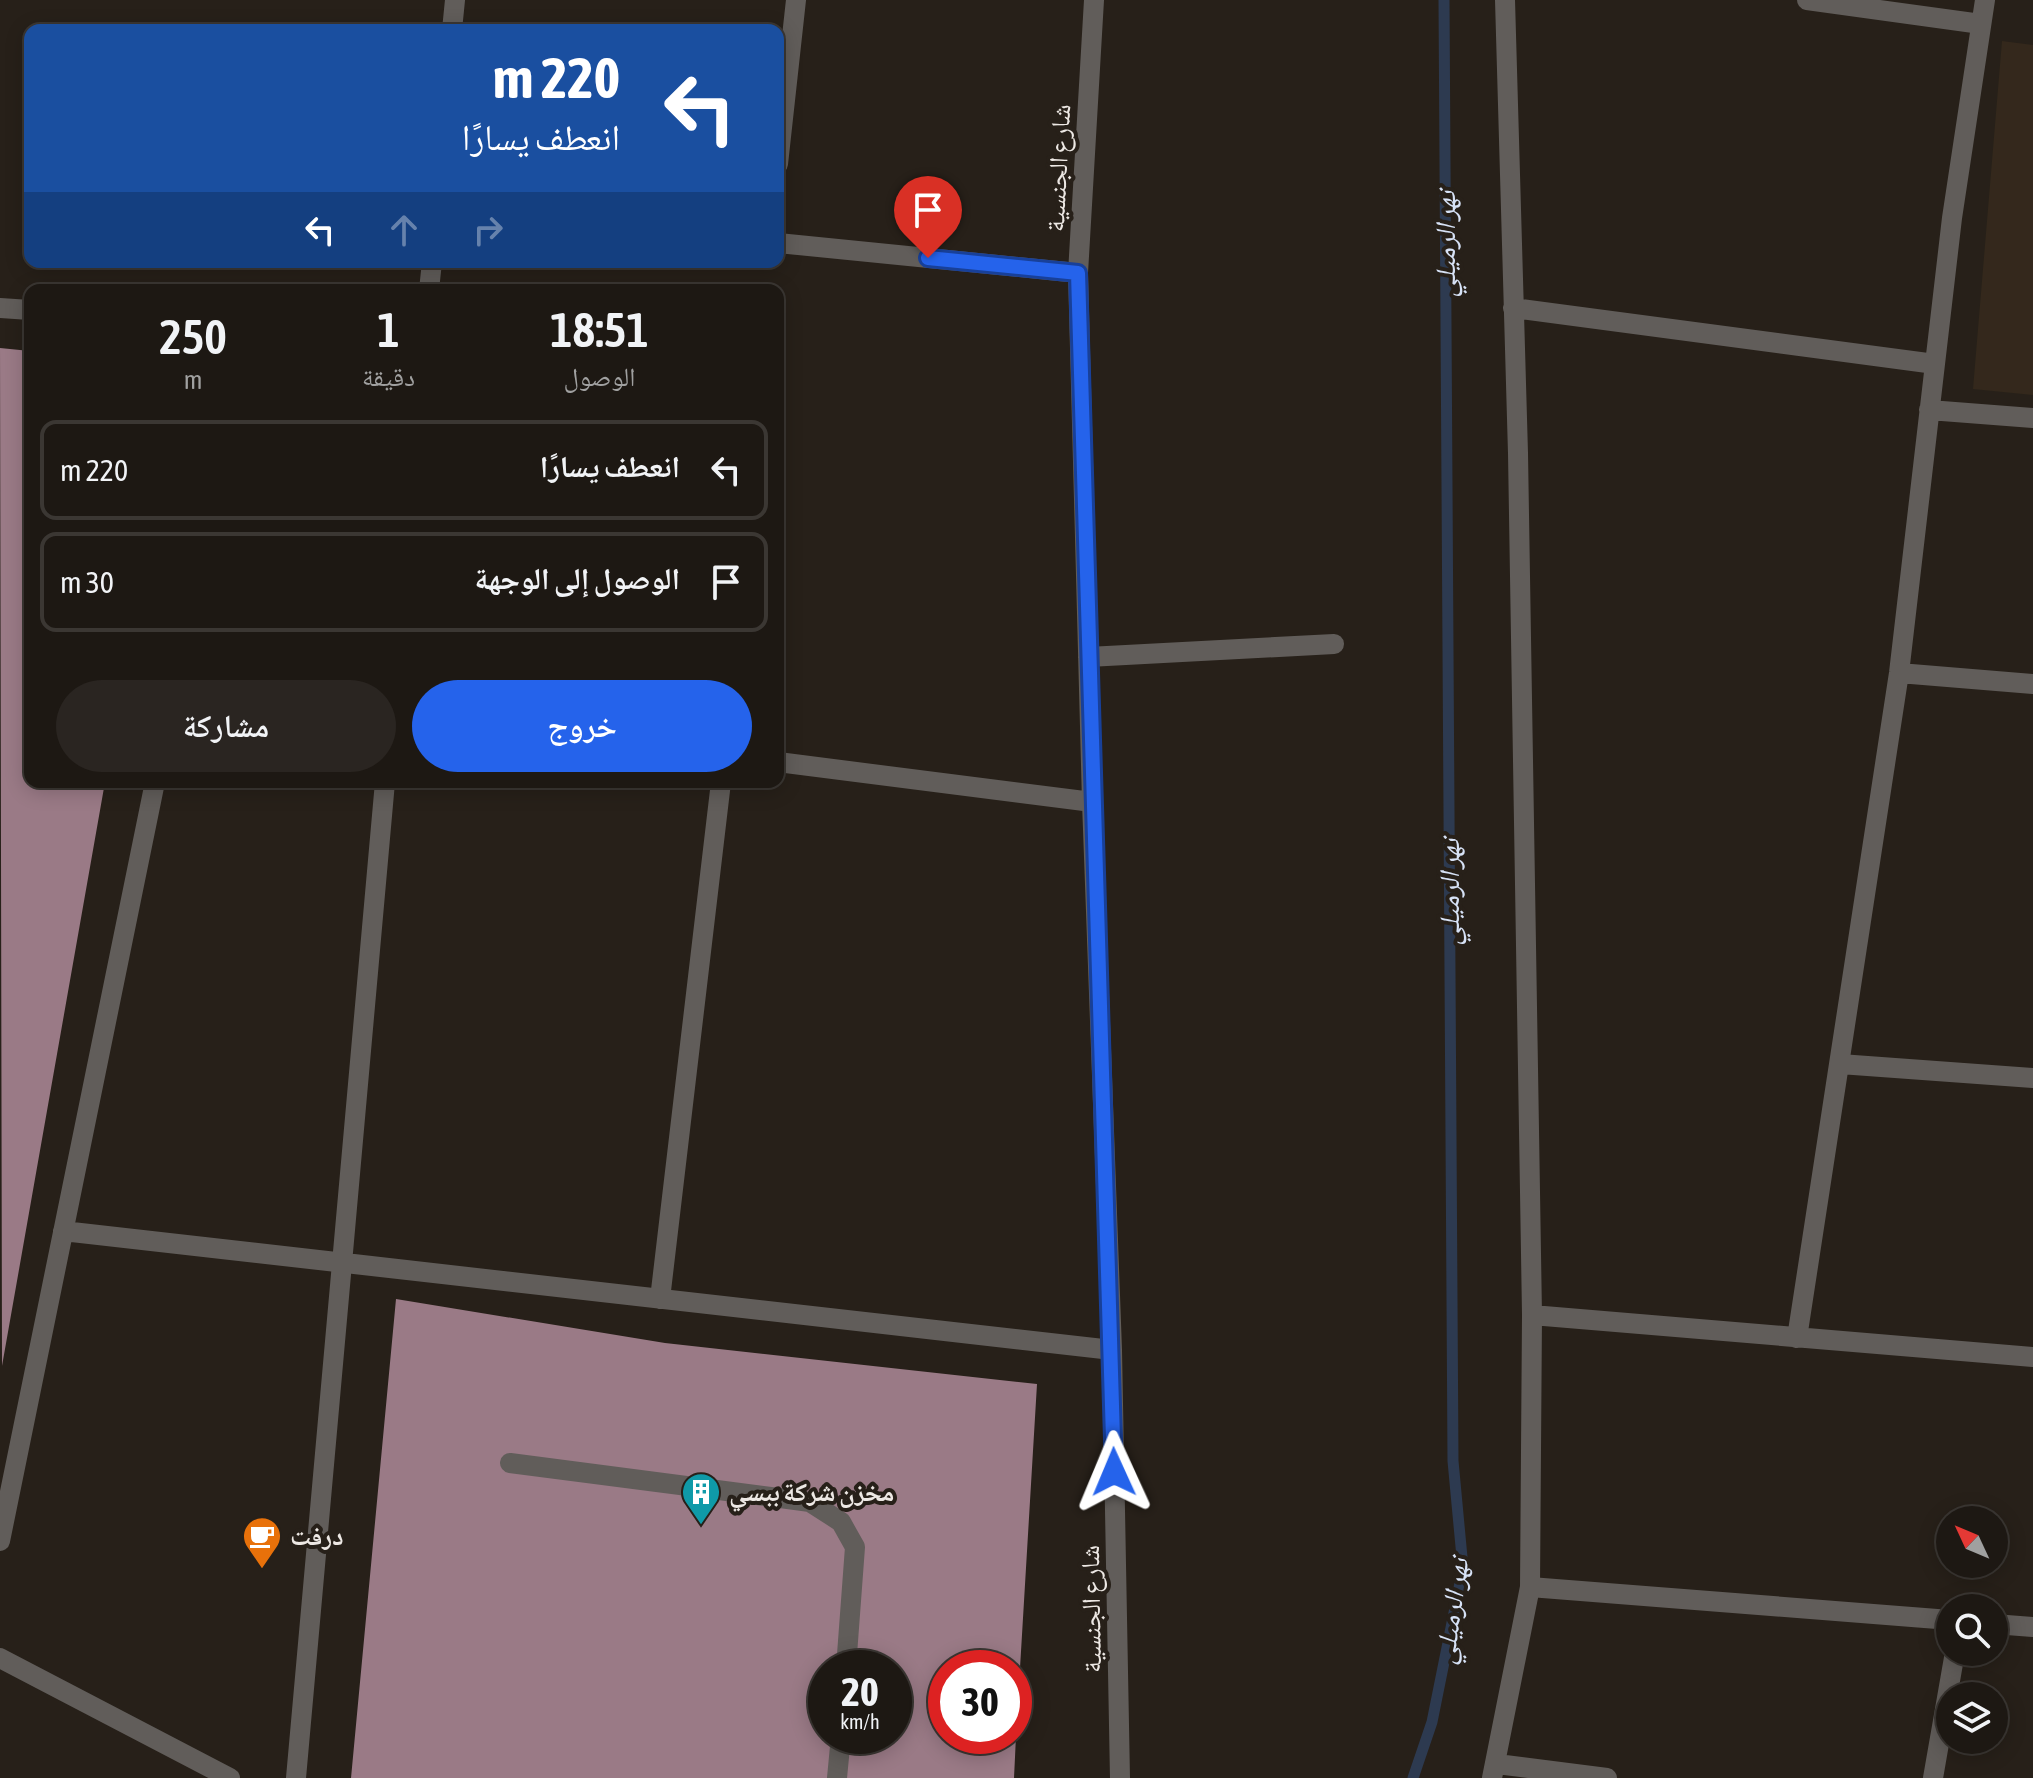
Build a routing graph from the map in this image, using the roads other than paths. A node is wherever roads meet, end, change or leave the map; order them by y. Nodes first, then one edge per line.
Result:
1 (455, 0) edge
2 (796, 0) edge
3 (1094, 0) edge
4 (1505, 0) edge
5 (1807, 0) edge
6 (1985, 0) edge
7 (453, 24) edge
8 (1981, 24) junction
9 (784, 109) edge
10 (784, 244) edge
11 (1078, 273) junction
12 (0, 308) edge
13 (1513, 308) junction
14 (24, 310) edge
15 (1935, 364) junction
16 (1929, 410) junction
17 (2033, 418) edge
18 (1334, 644) dead end
19 (1088, 657) junction
20 (1899, 673) junction
21 (2033, 684) edge
22 (784, 763) edge
23 (154, 788) edge
24 (384, 788) edge
25 (720, 788) edge
26 (1092, 802) junction
27 (1840, 1064) junction
28 (2033, 1078) edge
29 (63, 1231) junction
30 (342, 1263) junction
31 (660, 1299) junction
32 (1532, 1315) junction
33 (1797, 1338) junction
34 (1112, 1350) junction
35 (2033, 1357) edge
36 (510, 1463) dead end
37 (0, 1541) edge
38 (1530, 1587) junction
39 (1936, 1619) edge
40 (2008, 1625) edge
41 (2033, 1627) edge
42 (847, 1650) edge
43 (0, 1658) edge
44 (1953, 1666) edge
45 (839, 1754) edge
46 (1494, 1771) edge
47 (230, 1778) edge
48 (296, 1778) edge
49 (837, 1778) edge
50 (1120, 1778) edge
51 (1607, 1778) edge
52 (1933, 1778) edge

1 - 7 street
2 - 9 street
3 - 11 street, شارع الجنسية
4 - 13 street
5 - 8 street
6 - 8 street
8 - 15 street
10 - 11 street
11 - 19 street, شارع الجنسية
12 - 14 street
13 - 15 street
13 - 32 street
15 - 16 street
16 - 17 street
16 - 20 street
18 - 19 street
19 - 26 street, شارع الجنسية
20 - 21 street
20 - 27 street
22 - 26 street
23 - 29 street
24 - 30 street
25 - 31 street
26 - 34 street, شارع الجنسية
27 - 28 street
27 - 33 street
29 - 30 street
29 - 37 street
30 - 31 street
30 - 48 street
31 - 34 street
32 - 33 street
32 - 38 street
33 - 35 street
34 - 50 street, شارع الجنسية
36 - 42 street
38 - 39 street
38 - 46 street
40 - 41 street
43 - 47 street
44 - 52 street
45 - 49 street
46 - 51 street

